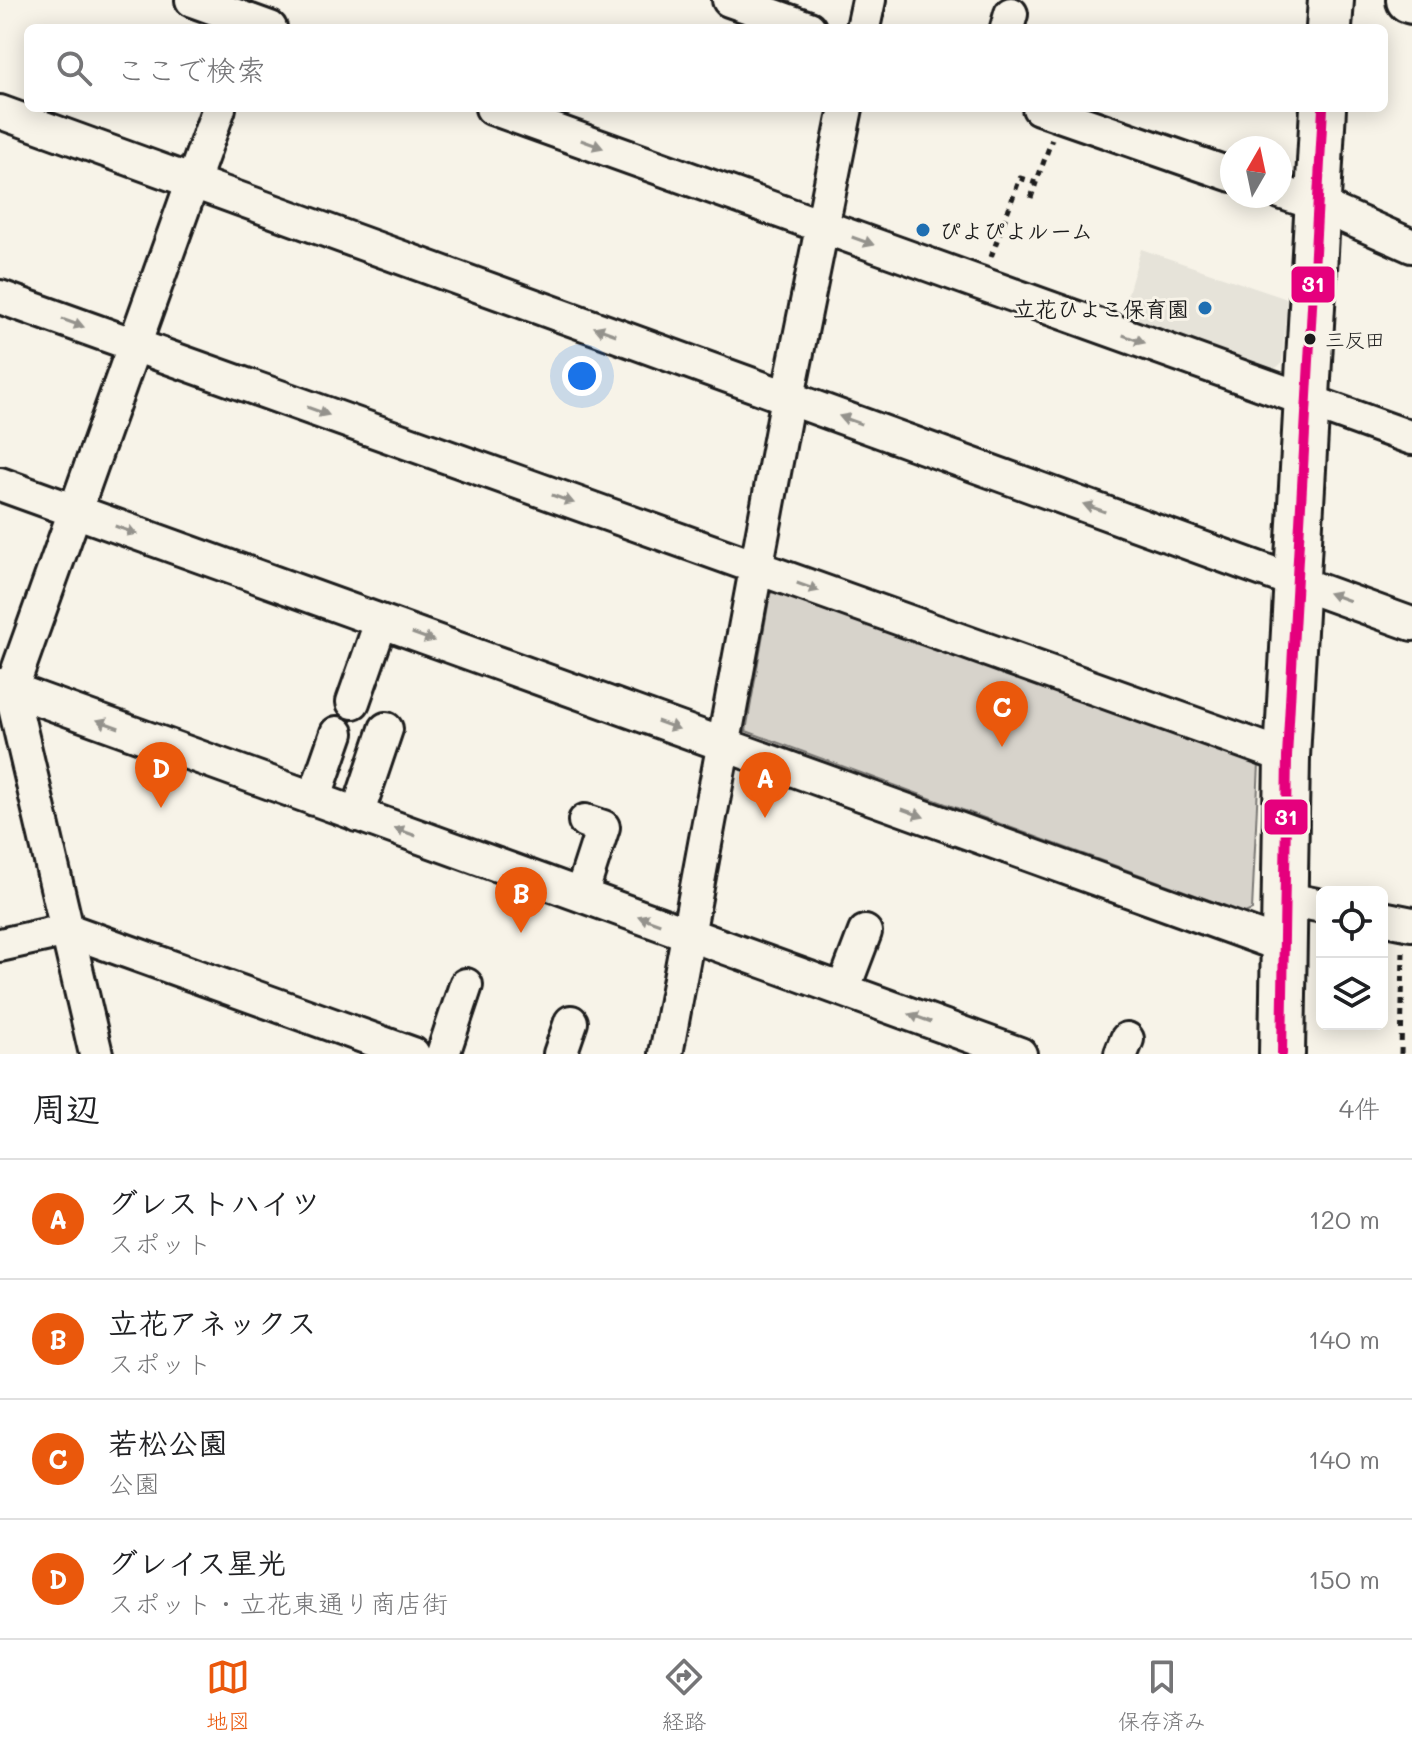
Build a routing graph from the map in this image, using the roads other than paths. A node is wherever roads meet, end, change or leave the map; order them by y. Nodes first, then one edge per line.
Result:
1 (192, 0) edge
2 (729, 0) edge
3 (869, 0) edge
4 (1331, 0) edge
5 (256, 19) edge
6 (798, 24) edge
7 (864, 24) edge
8 (1329, 24) edge
9 (0, 112) edge
10 (218, 112) edge
11 (503, 112) edge
12 (845, 112) edge
13 (1049, 112) edge
14 (1322, 112) edge
15 (1220, 171) edge
16 (192, 182) junction
17 (1300, 199) edge
18 (821, 226) junction
19 (1412, 246) edge
20 (0, 297) edge
21 (135, 345) junction
22 (788, 397) junction
23 (1306, 400) junction
24 (1412, 438) edge
25 (0, 484) edge
26 (76, 512) junction
27 (755, 568) junction
28 (1295, 581) junction
29 (381, 622) junction
30 (1412, 624) edge
31 (4, 690) edge
32 (353, 702) dead end
33 (386, 729) dead end
34 (337, 733) dead end
35 (723, 745) junction
36 (1287, 757) junction
37 (314, 799) junction
38 (357, 815) junction
39 (585, 821) dead end
40 (581, 895) junction
41 (1303, 902) edge
42 (68, 930) junction
43 (865, 932) dead end
44 (688, 934) junction
45 (0, 945) edge
46 (1283, 946) junction
47 (466, 985) dead end
48 (843, 990) junction
49 (571, 1022) dead end
50 (350, 1043) edge
51 (1003, 1051) edge
52 (96, 1054) edge
53 (413, 1054) edge
54 (443, 1054) edge
55 (560, 1054) edge
56 (666, 1054) edge
57 (1282, 1054) edge

1 - 5 street
2 - 6 street
3 - 7 street
4 - 8 street
9 - 16 street
10 - 16 street
11 -> 18 street
12 - 18 street
13 - 15 street
14 - 17 street
16 - 21 street
22 -> 16 street
17 - 19 street
17 - 23 street
18 - 22 street
18 -> 23 street
20 -> 21 street
21 - 26 street
21 -> 27 street
22 - 27 street
28 -> 22 street
23 - 24 street
23 - 28 street
25 - 26 street
26 -> 29 street
26 - 31 street
27 - 35 street
27 -> 36 street
30 -> 28 street
28 - 36 street
29 - 32 street
29 -> 35 street
37 -> 31 street
31 - 42 street
33 - 38 street
34 - 37 street
35 - 44 street
35 -> 46 street
36 - 41 street
37 - 38 street
40 -> 38 street
39 - 40 street
44 -> 40 street
41 - 46 street
42 - 45 street
42 - 50 street
42 - 52 street
43 - 48 street
44 - 48 street
44 - 56 street
46 - 57 street
47 - 54 street
51 -> 48 street
49 - 55 street
50 - 53 street

